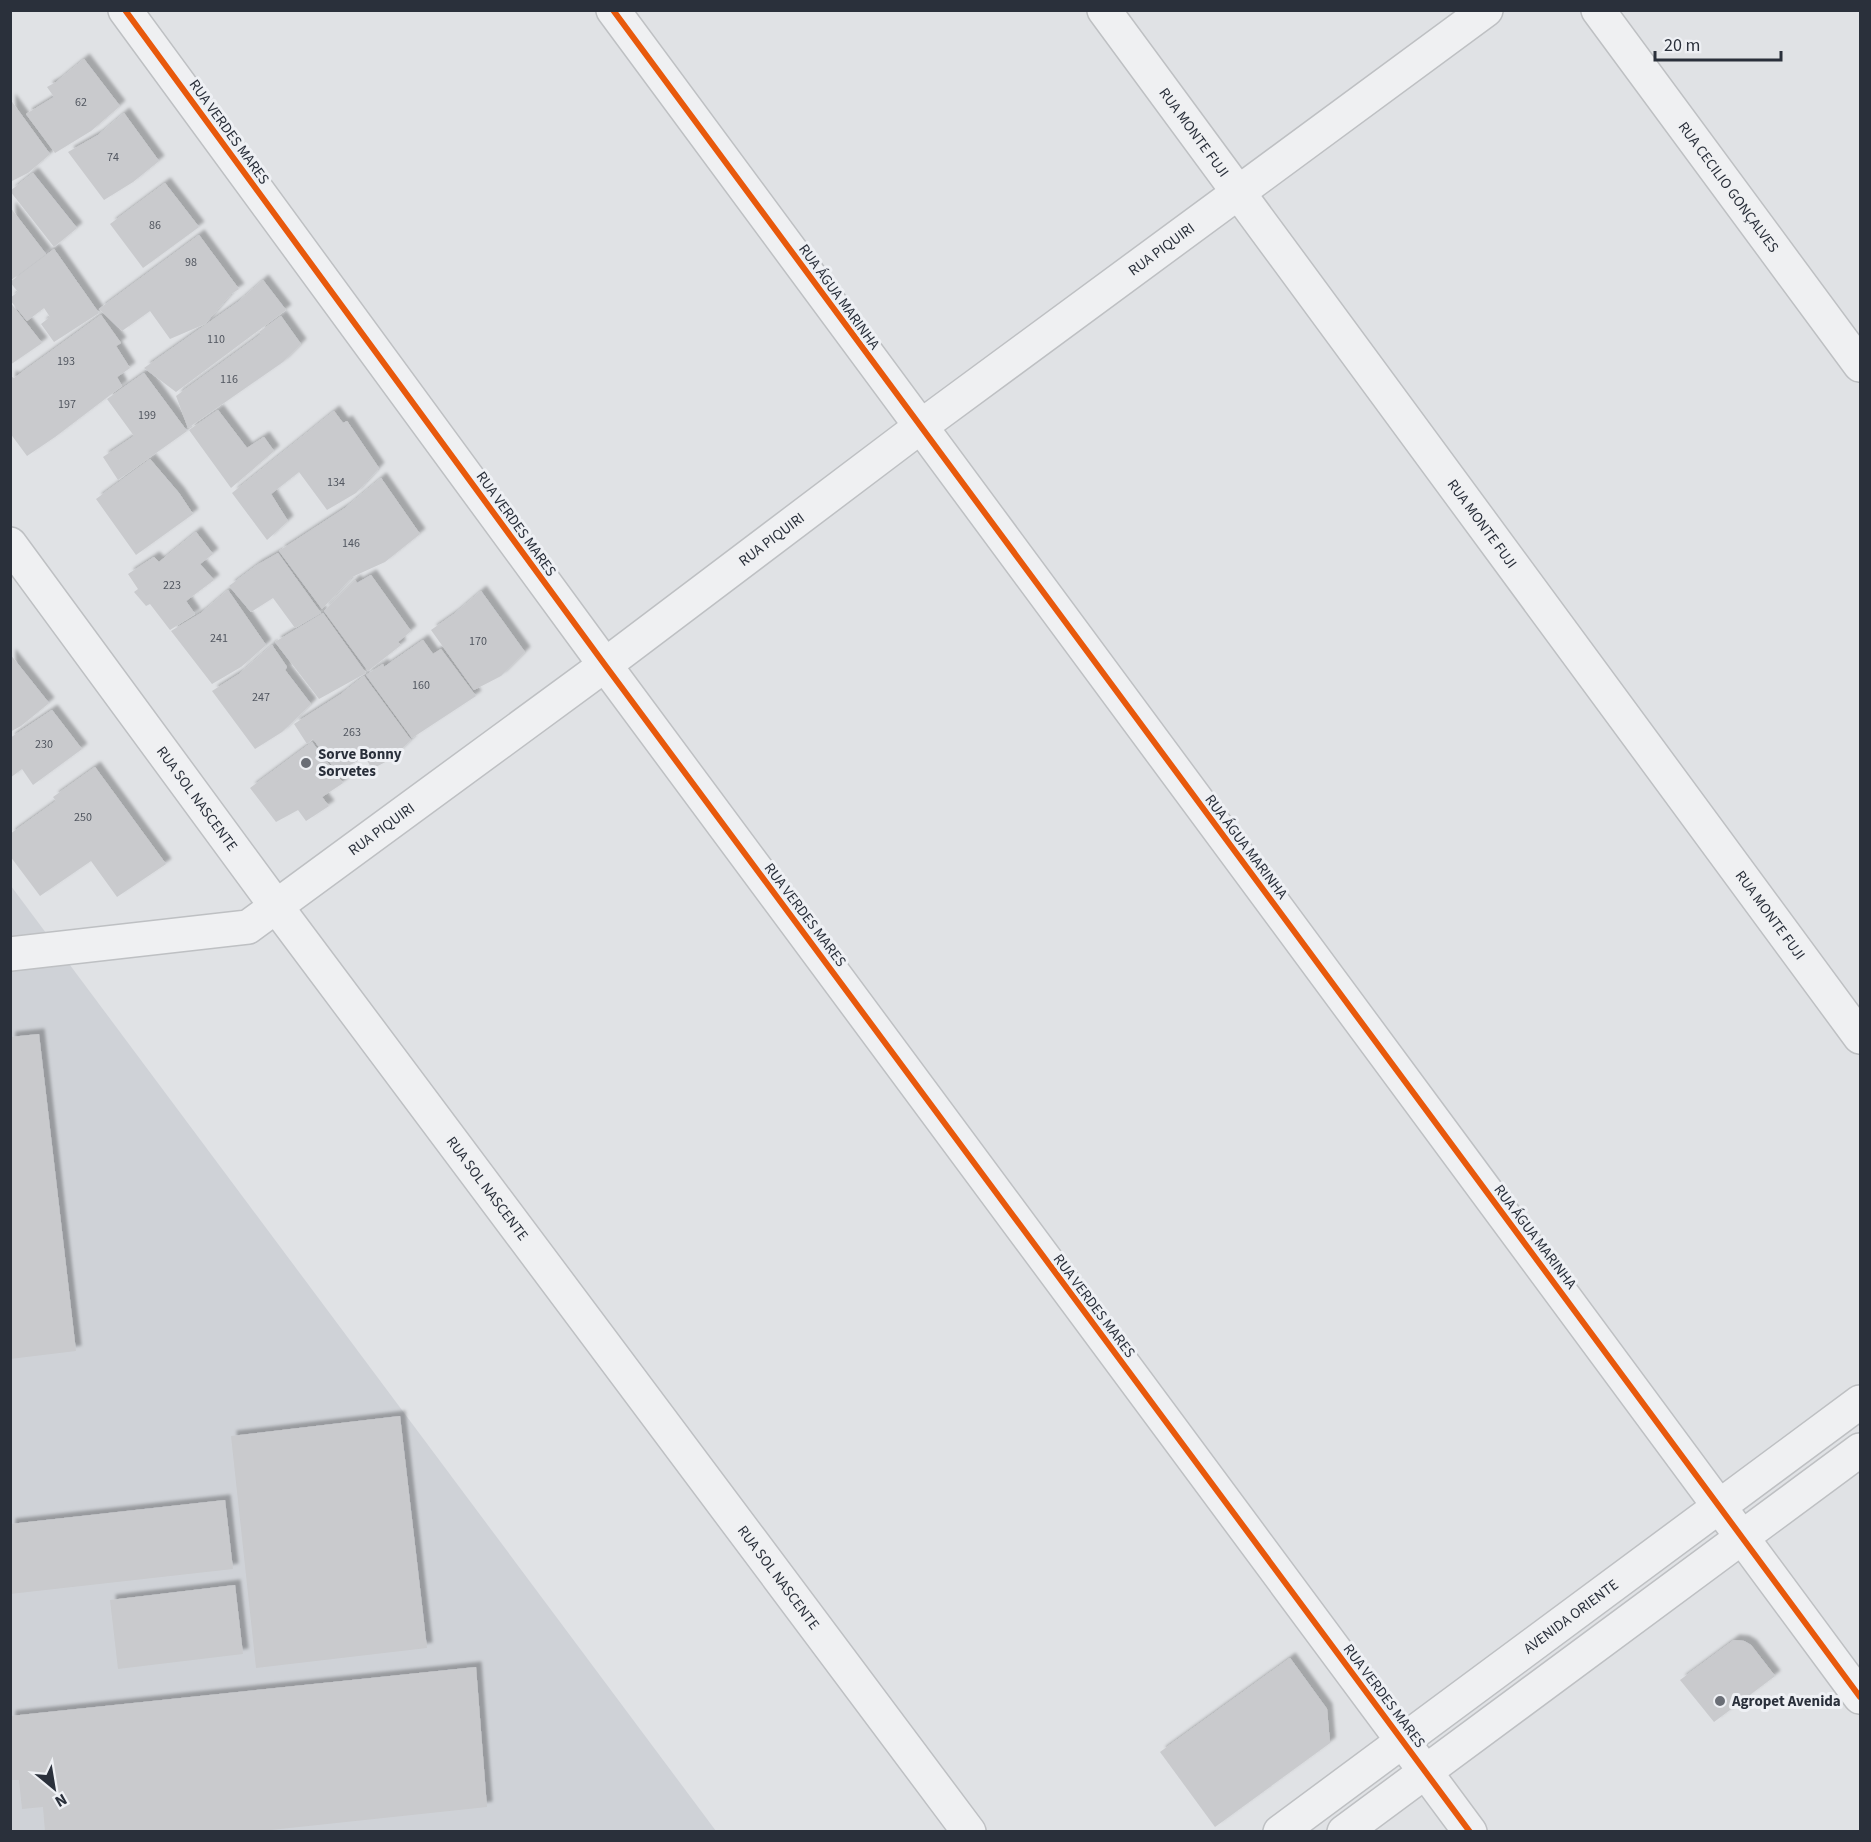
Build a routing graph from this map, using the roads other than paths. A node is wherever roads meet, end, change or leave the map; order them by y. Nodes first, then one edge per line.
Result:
1 (125, 10) edge
2 (613, 10) edge
3 (1104, 10) edge
4 (1486, 10) edge
5 (1598, 10) edge
6 (1239, 192) junction
7 (1860, 365) edge
8 (920, 427) junction
9 (10, 544) edge
10 (604, 665) junction
11 (276, 906) junction
12 (10, 954) edge
13 (1860, 1037) edge
14 (1860, 1402) edge
15 (1860, 1450) edge
16 (1719, 1506) junction
17 (1742, 1537) junction
18 (1860, 1697) edge
19 (1402, 1742) junction
20 (1426, 1771) junction
21 (969, 1832) edge
22 (1280, 1832) edge
23 (1344, 1832) edge
24 (1470, 1832) edge

1 - 10 street, RUA VERDES MARES
2 - 8 street, RUA ÁGUA MARINHA
3 - 6 street, RUA MONTE FUJI
4 - 6 street, RUA PIQUIRI
5 - 7 street, RUA CECILIO GONÇALVES
6 - 8 street, RUA PIQUIRI
6 - 13 street, RUA MONTE FUJI
8 - 10 street, RUA PIQUIRI
8 - 16 street, RUA ÁGUA MARINHA
9 - 11 street, RUA SOL NASCENTE
10 - 11 street, RUA PIQUIRI
10 - 19 street, RUA VERDES MARES
11 - 12 street, RUA PIQUIRI
11 - 21 street, RUA SOL NASCENTE
14 - 16 street, AVENIDA ORIENTE
15 - 17 street
16 - 17 street, RUA ÁGUA MARINHA
16 - 19 street, AVENIDA ORIENTE
17 - 18 street, RUA ÁGUA MARINHA
17 - 20 street
19 - 20 street, RUA VERDES MARES
19 - 22 street, AVENIDA ORIENTE
20 - 23 street
20 - 24 street, RUA VERDES MARES

